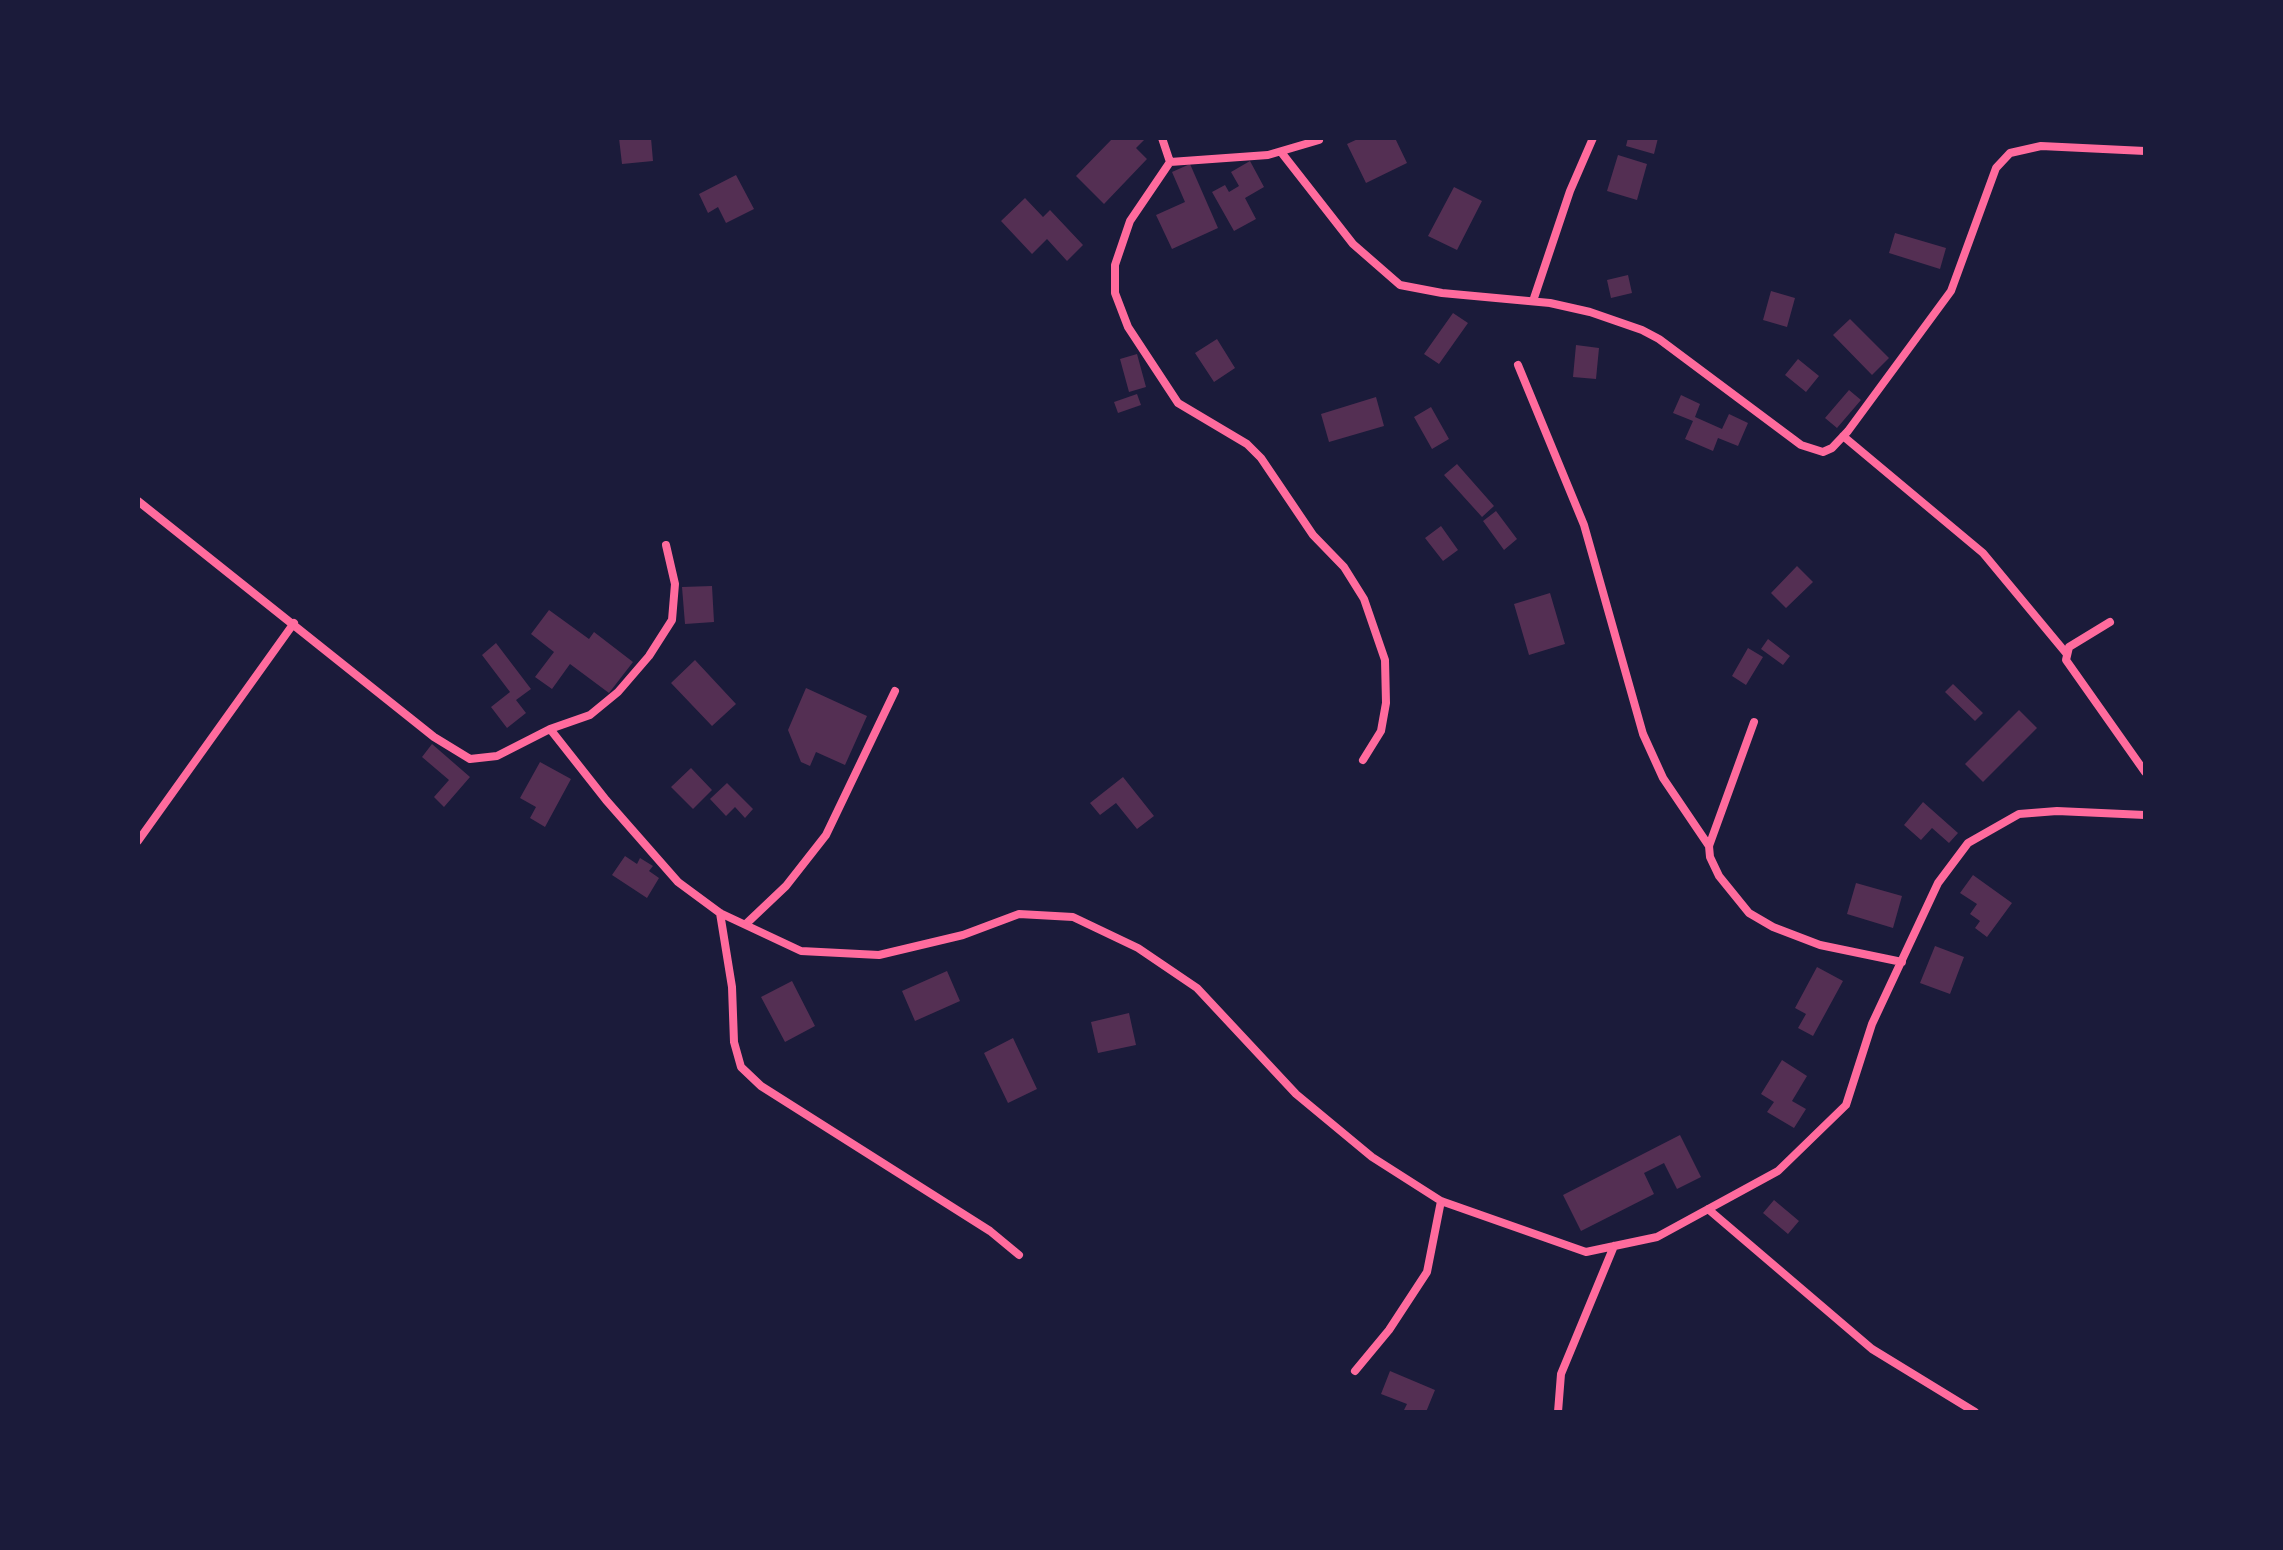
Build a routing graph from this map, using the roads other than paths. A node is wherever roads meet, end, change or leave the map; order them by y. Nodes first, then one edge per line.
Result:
1 (1162, 138) edge
2 (1593, 138) edge
3 (1319, 140) dead end
4 (2145, 151) edge
5 (1281, 152) junction
6 (1170, 162) junction
7 (1533, 301) junction
8 (1518, 365) dead end
9 (1843, 436) junction
10 (138, 501) edge
11 (666, 545) dead end
12 (2110, 622) dead end
13 (294, 623) junction
14 (2066, 653) junction
15 (895, 691) dead end
16 (1754, 722) dead end
17 (550, 729) junction
18 (1363, 760) dead end
19 (2145, 772) edge
20 (2145, 815) edge
21 (138, 841) edge
22 (1709, 846) junction
23 (720, 913) junction
24 (747, 923) junction
25 (1902, 962) junction
26 (1441, 1201) junction
27 (1708, 1209) junction
28 (1614, 1246) junction
29 (1019, 1255) dead end
30 (1355, 1371) dead end
31 (1558, 1412) edge
32 (1975, 1412) edge

1 - 6 street
2 - 7 street
3 - 5 street
4 - 9 street
5 - 6 street
5 - 7 street
6 - 18 street
7 - 9 street
8 - 22 street
9 - 14 street
10 - 13 street
11 - 17 street
12 - 14 street
13 - 17 street
13 - 21 street
14 - 19 street
15 - 24 street
16 - 22 street
17 - 23 street
20 - 25 street
22 - 25 street
23 - 24 street
23 - 29 street
24 - 26 street
25 - 27 street
26 - 28 street
26 - 30 street
27 - 28 street
27 - 32 street
28 - 31 street

